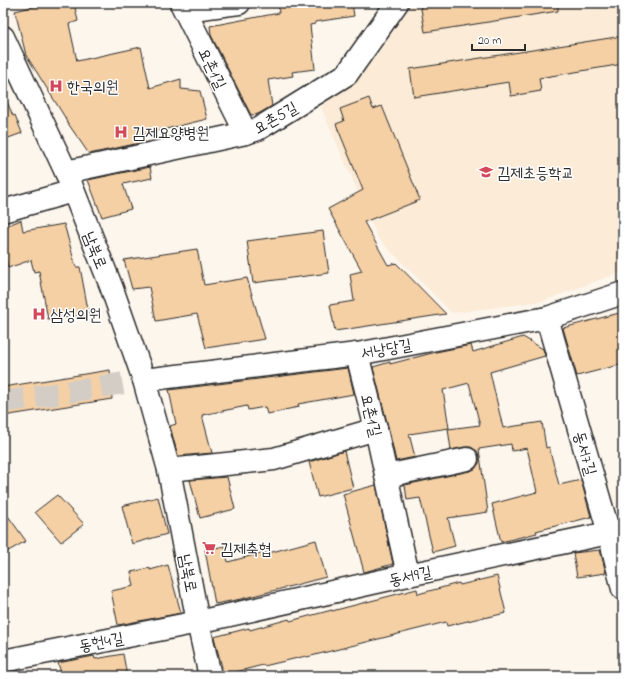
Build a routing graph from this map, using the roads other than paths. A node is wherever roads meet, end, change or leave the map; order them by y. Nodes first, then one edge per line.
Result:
1 (239, 3) edge
2 (397, 3) edge
3 (183, 7) edge
4 (3, 37) edge
5 (246, 133) junction
6 (66, 172) junction
7 (73, 191) junction
8 (3, 211) edge
9 (623, 293) edge
10 (547, 318) junction
11 (357, 354) junction
12 (144, 380) junction
13 (376, 429) junction
14 (467, 459) dead end
15 (169, 470) junction
16 (386, 476) junction
17 (616, 531) edge
18 (408, 576) junction
19 (623, 589) edge
20 (198, 622) junction
21 (3, 661) edge
22 (210, 676) edge

1 - 3 street
2 - 5 street, 요촌5길
3 - 5 street, 요촌1길
4 - 6 street, 남북로
5 - 6 street, 요촌5길
6 - 7 street, 남북로
7 - 8 street
7 - 12 street, 남북로
9 - 10 street, 서낭당길
10 - 11 street, 서낭당길
10 - 17 street, 동서7길
11 - 12 street, 서낭당길
11 - 13 street, 요촌1길
12 - 15 street, 남북로
13 - 15 street
13 - 16 street, 요촌1길
14 - 16 street
15 - 20 street, 남북로
16 - 18 street, 요촌1길
17 - 18 street, 동서9길
17 - 19 street, 동서7길
18 - 20 street, 동서9길
20 - 21 street, 동헌4길
20 - 22 street, 남북로

